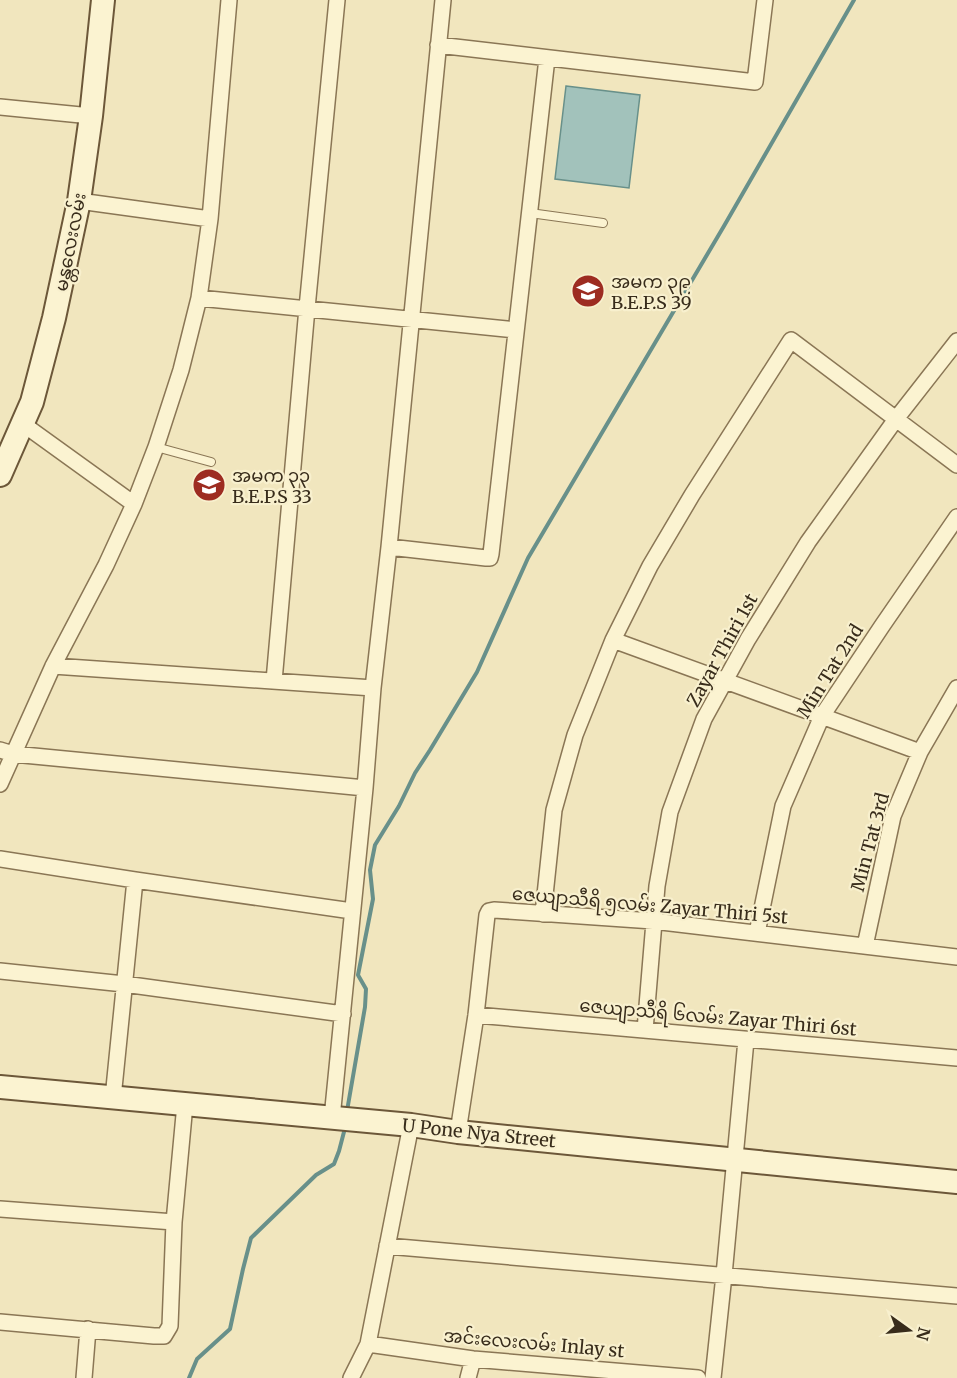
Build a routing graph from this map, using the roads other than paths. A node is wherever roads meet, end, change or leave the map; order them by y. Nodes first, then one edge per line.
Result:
1 (103, 0) edge
2 (229, 0) edge
3 (337, 0) edge
4 (443, 0) edge
5 (765, 0) edge
6 (438, 45) junction
7 (547, 58) junction
8 (0, 108) edge
9 (91, 116) junction
10 (79, 201) junction
11 (530, 213) junction
12 (210, 219) junction
13 (603, 223) dead end
14 (199, 298) junction
15 (307, 308) junction
16 (411, 319) junction
17 (516, 330) junction
18 (957, 341) edge
19 (896, 419) junction
20 (23, 424) junction
21 (156, 447) junction
22 (211, 462) dead end
23 (957, 465) edge
24 (0, 475) edge
25 (134, 504) junction
26 (957, 517) edge
27 (388, 547) junction
28 (614, 640) junction
29 (53, 666) junction
30 (274, 681) junction
31 (725, 681) junction
32 (373, 688) junction
33 (957, 688) edge
34 (822, 716) junction
35 (6, 752) edge
36 (920, 752) junction
37 (0, 784) edge
38 (365, 788) junction
39 (0, 859) edge
40 (135, 880) junction
41 (352, 911) junction
42 (543, 914) junction
43 (653, 921) junction
44 (757, 933) junction
45 (865, 946) junction
46 (957, 957) edge
47 (0, 971) edge
48 (124, 984) junction
49 (343, 1014) junction
50 (476, 1016) junction
51 (645, 1030) junction
52 (746, 1040) junction
53 (957, 1058) edge
54 (0, 1087) edge
55 (113, 1098) junction
56 (185, 1104) junction
57 (332, 1118) junction
58 (411, 1125) junction
59 (458, 1132) junction
60 (734, 1158) junction
61 (957, 1182) edge
62 (0, 1209) edge
63 (174, 1222) junction
64 (387, 1246) junction
65 (724, 1275) junction
66 (957, 1296) edge
67 (0, 1322) edge
68 (88, 1329) junction
69 (368, 1344) junction
70 (473, 1359) junction
71 (591, 1373) edge
72 (84, 1378) edge
73 (351, 1378) edge
74 (468, 1378) edge
75 (698, 1378) edge
76 (713, 1378) edge

1 - 9 street, မန္တလေးလမ်း
2 - 12 street
3 - 15 street
4 - 6 street
5 - 7 street
6 - 7 street
6 - 16 street
7 - 11 street
8 - 9 street
9 - 10 street, မန္တလေးလမ်း
10 - 12 street
10 - 20 street, မန္တလေးလမ်း
11 - 13 lane
11 - 17 street
12 - 14 street
14 - 15 street
14 - 21 street
15 - 16 street
15 - 30 street
16 - 17 street
16 - 27 street
17 - 27 street
18 - 19 street, Zayar Thiri 1st
19 - 23 street
19 - 28 street
19 - 31 street, Zayar Thiri 1st
20 - 24 street, မန္တလေးလမ်း
20 - 25 street
21 - 22 lane
21 - 25 street
25 - 29 street
26 - 34 street, Min Tat 2nd
27 - 32 street
28 - 31 street
28 - 42 street
29 - 30 street
29 - 35 street
30 - 32 street
31 - 34 street
31 - 43 street, Zayar Thiri 1st
32 - 38 street
33 - 36 street, Min Tat 3rd
34 - 36 street
34 - 44 street, Min Tat 2nd
35 - 37 street
35 - 38 street
36 - 45 street, Min Tat 3rd
38 - 41 street
39 - 40 street
40 - 41 street
40 - 48 street
41 - 49 street
42 - 43 street, ဇေယျာသီရိ ၅လမ်း Zayar Thiri 5st
42 - 50 street, ဇေယျာသီရိ ၅လမ်း Zayar Thiri 5st
43 - 44 street, ဇေယျာသီရိ ၅လမ်း Zayar Thiri 5st
43 - 51 street, Zayar Thiri 1st
44 - 45 street, ဇေယျာသီရိ ၅လမ်း Zayar Thiri 5st
45 - 46 street, ဇေယျာသီရိ ၅လမ်း Zayar Thiri 5st
47 - 48 street
48 - 49 street
48 - 55 street
49 - 57 street
50 - 51 street, ဇေယျာသီရိ ၆လမ်း Zayar Thiri 6st
50 - 59 street, ဇေယျာသီရိ ၅လမ်း Zayar Thiri 5st
51 - 52 street, ဇေယျာသီရိ ၆လမ်း Zayar Thiri 6st
52 - 53 street, ဇေယျာသီရိ ၆လမ်း Zayar Thiri 6st
52 - 60 street
54 - 55 street, U Pone Nya Street
55 - 56 street, U Pone Nya Street
56 - 57 street, U Pone Nya Street
56 - 63 street
57 - 58 street, U Pone Nya Street
58 - 59 street, U Pone Nya Street
58 - 64 street
59 - 60 street, U Pone Nya Street
60 - 61 street, U Pone Nya Street
60 - 65 street
62 - 63 street
63 - 68 street
64 - 65 street
64 - 69 street
65 - 66 street
65 - 76 street
67 - 68 street
68 - 72 street
69 - 70 street, အင်းလေးလမ်း Inlay st
69 - 73 street
70 - 71 street, အင်းလေးလမ်း Inlay st
70 - 74 street
71 - 75 street, အင်းလေးလမ်း Inlay st

